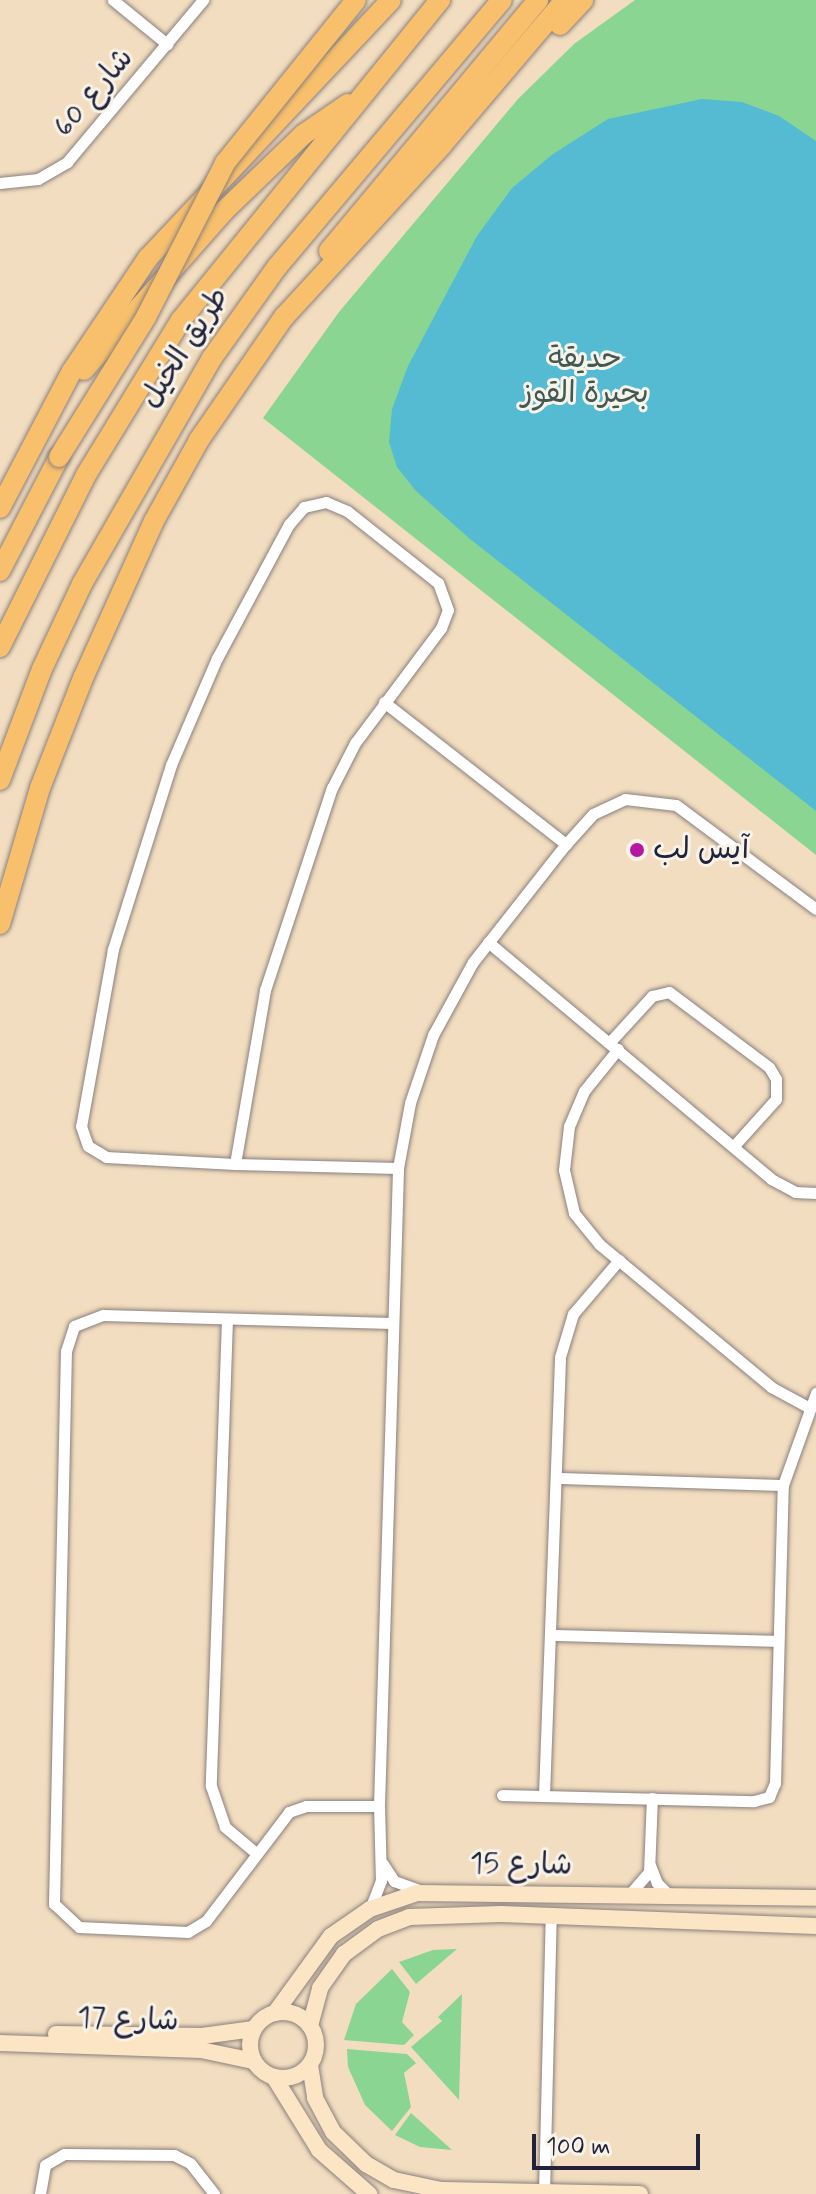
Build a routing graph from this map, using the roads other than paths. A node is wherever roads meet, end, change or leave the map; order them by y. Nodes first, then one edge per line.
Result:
1 (113, 0) edge
2 (203, 0) edge
3 (356, 0) edge
4 (378, 0) edge
5 (391, 0) edge
6 (440, 0) edge
7 (502, 0) edge
8 (538, 0) edge
9 (565, 0) edge
10 (583, 0) edge
11 (167, 44) junction
12 (521, 51) junction
13 (310, 90) junction
14 (359, 99) junction
15 (0, 183) edge
16 (307, 289) junction
17 (54, 403) junction
18 (0, 508) edge
19 (0, 571) edge
20 (0, 647) edge
21 (384, 702) junction
22 (0, 780) edge
23 (566, 844) junction
24 (816, 909) edge
25 (0, 924) edge
26 (488, 942) junction
27 (613, 1046) junction
28 (733, 1147) junction
29 (235, 1164) junction
30 (398, 1168) junction
31 (816, 1193) edge
32 (619, 1260) junction
33 (227, 1319) junction
34 (392, 1323) junction
35 (816, 1393) edge
36 (808, 1407) junction
37 (558, 1478) junction
38 (783, 1485) junction
39 (552, 1635) junction
40 (776, 1641) junction
41 (502, 1795) dead end
42 (544, 1795) junction
43 (652, 1798) junction
44 (379, 1806) junction
45 (255, 1852) junction
46 (380, 1856) junction
47 (650, 1864) junction
48 (428, 1892) junction
49 (628, 1896) junction
50 (672, 1898) junction
51 (816, 1898) edge
52 (370, 1909) junction
53 (551, 1915) junction
54 (816, 1926) edge
55 (275, 2013) junction
56 (310, 2026) junction
57 (254, 2029) junction
58 (0, 2033) edge
59 (0, 2043) edge
60 (253, 2061) junction
61 (310, 2065) junction
62 (274, 2077) junction
63 (544, 2193) edge
64 (40, 2194) edge
65 (214, 2194) edge
66 (369, 2194) edge
67 (640, 2194) edge

1 - 11 street
2 - 11 street, شارع 60
3 - 19 highway, bridge
4 - 13 highway
5 - 13 highway
6 - 14 highway, طريق الخيل
7 - 22 highway, طريق الخيل
8 - 16 highway
9 - 12 highway
10 - 12 highway
11 - 15 street, شارع 60
12 - 16 highway
13 - 17 highway
14 - 17 highway
14 - 20 highway, طريق الخيل
16 - 25 highway
17 - 18 highway
21 - 23 street
21 - 29 street
21 - 29 street
23 - 24 street
23 - 26 street
26 - 27 street
26 - 30 street
27 - 28 street
27 - 28 street
27 - 32 street
28 - 31 street
29 - 30 street
30 - 34 street
32 - 36 street
32 - 37 street
33 - 34 street
33 - 45 street
33 - 45 street
34 - 44 street
35 - 36 street
36 - 38 street
37 - 38 street
37 - 39 street
38 - 40 street
39 - 40 street
39 - 42 street
40 - 43 street
41 - 42 street
42 - 43 street
43 - 47 street
44 - 45 street
44 - 46 street
46 - 48 street
46 - 52 street
47 - 49 street
47 - 50 street
48 - 49 street, شارع 15
48 - 52 street, شارع 15
49 - 50 street, شارع 15
50 - 51 street, شارع 15
52 - 55 street, شارع 15
53 - 54 street, شارع 15
53 - 56 street, شارع 15
53 - 63 street
55 - 56 street
55 - 57 street
56 - 61 street
57 - 58 street, 17 شارع
57 - 60 street
59 - 60 street, 17 شارع
60 - 62 street
61 - 62 street
61 - 63 street
62 - 66 street
63 - 67 street
64 - 65 street

